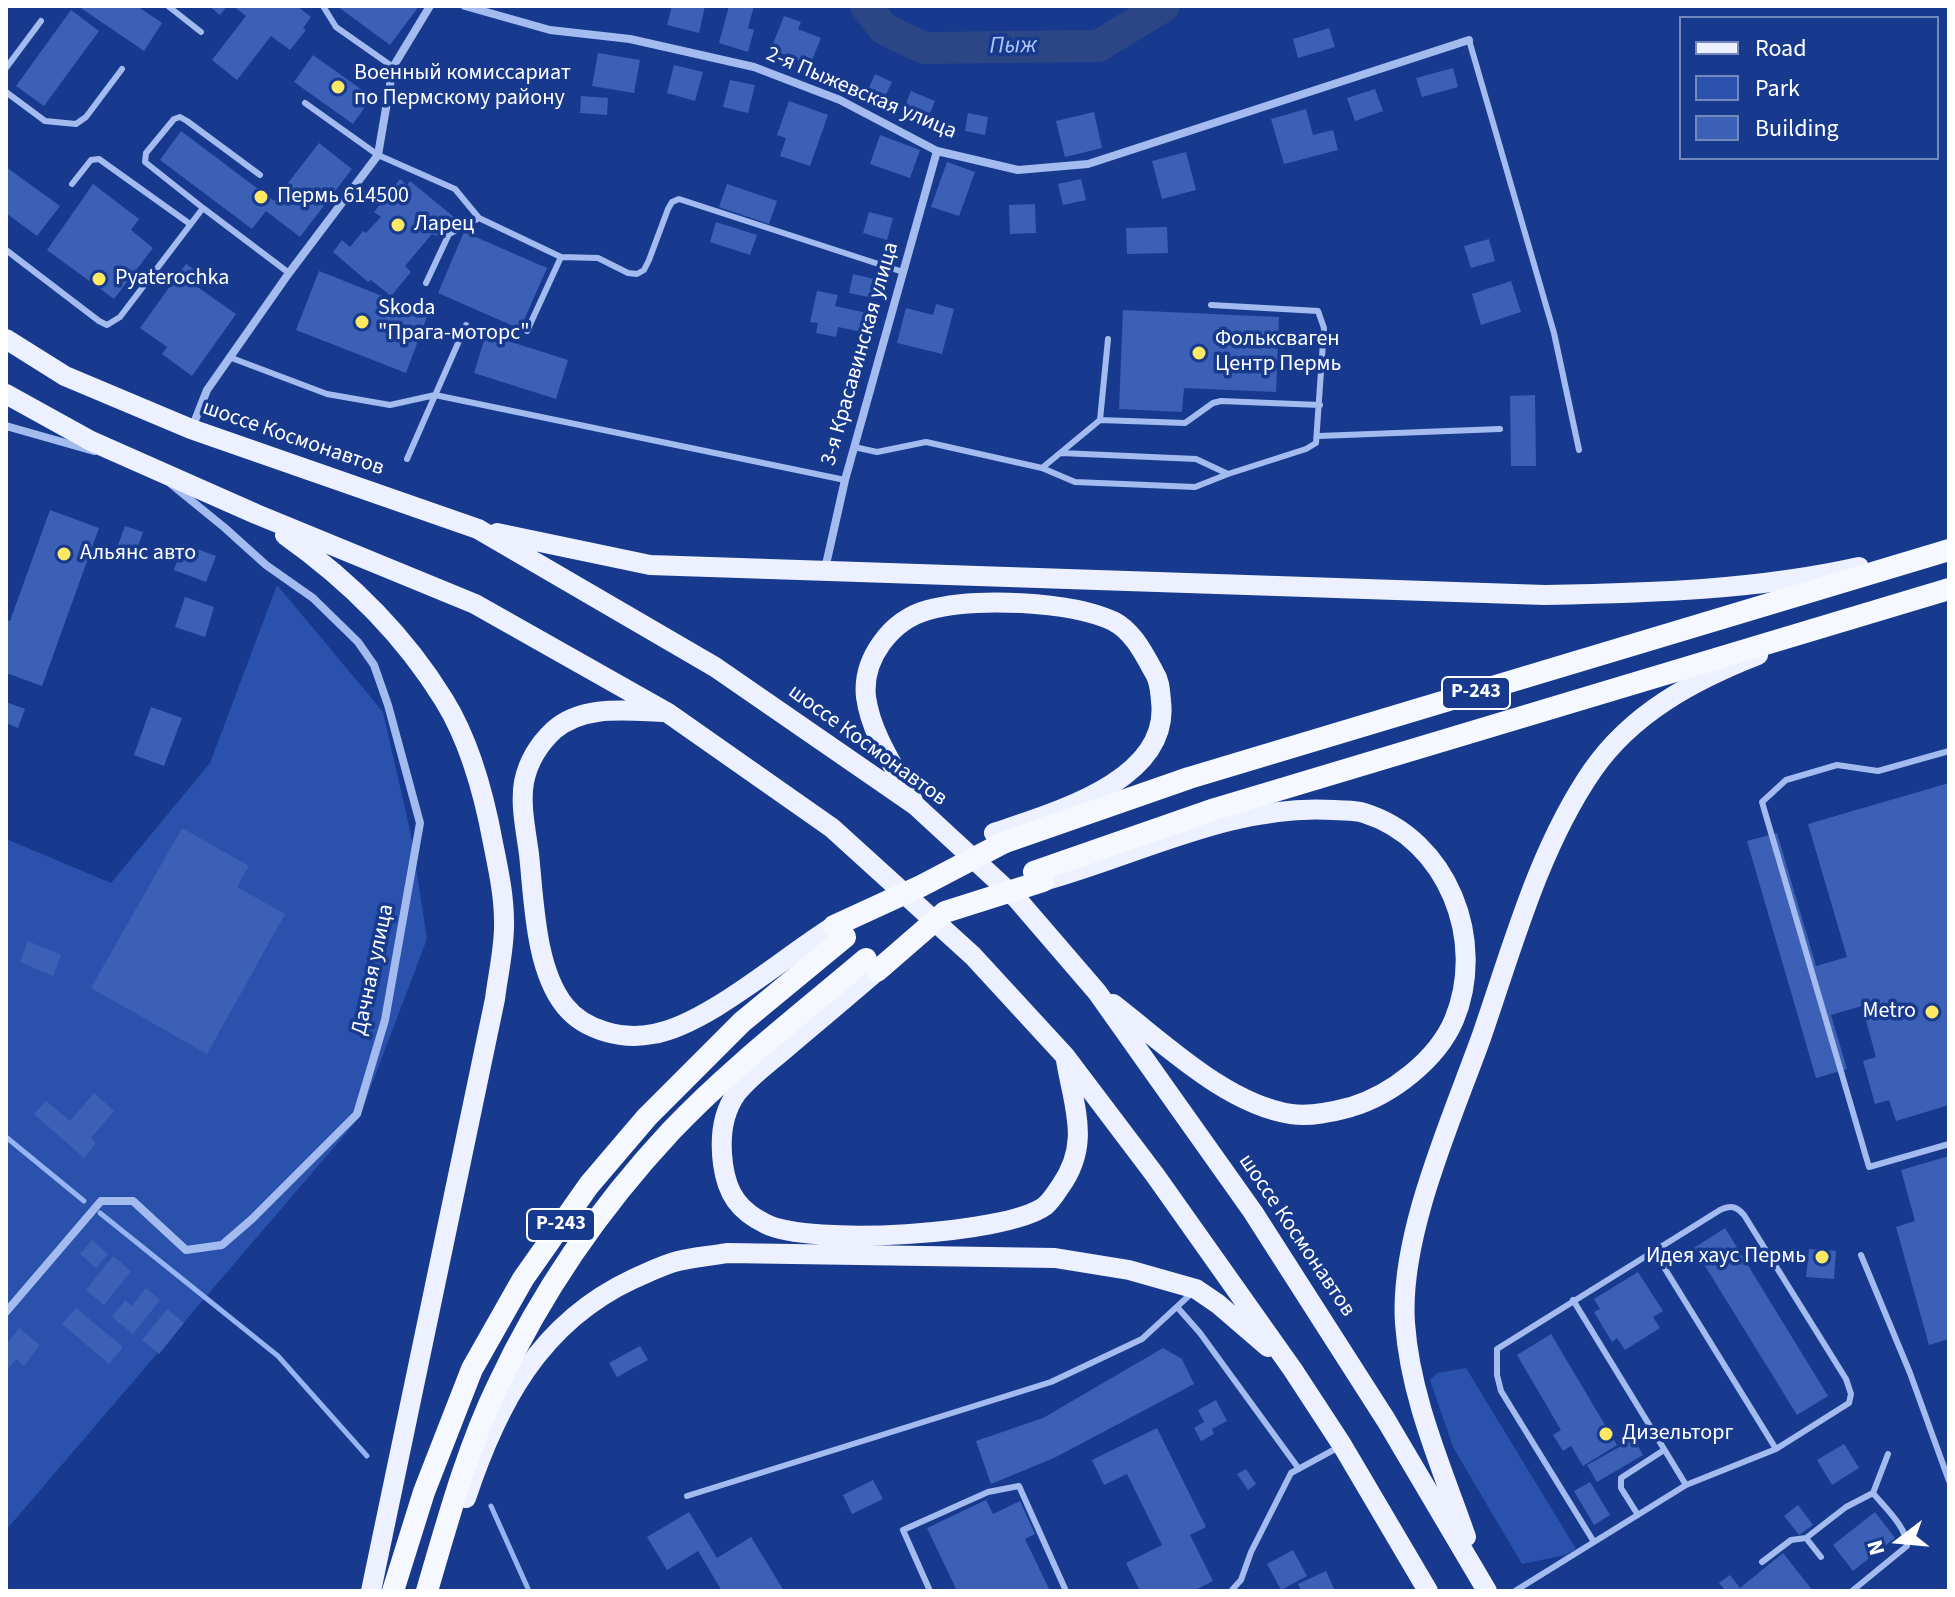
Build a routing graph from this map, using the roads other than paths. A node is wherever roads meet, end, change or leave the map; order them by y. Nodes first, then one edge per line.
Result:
1 (168, 6) edge
2 (323, 6) edge
3 (430, 6) edge
4 (465, 6) edge
5 (41, 21) dead end
6 (201, 32) dead end
7 (1469, 40) joint
8 (393, 67) junction
9 (6, 68) edge
10 (122, 69) dead end
11 (6, 92) edge
12 (305, 103) dead end
13 (937, 151) junction
14 (378, 155) junction
15 (260, 175) dead end
16 (72, 184) dead end
17 (203, 208) junction
18 (479, 218) junction
19 (190, 224) junction
20 (6, 250) edge
21 (561, 257) junction
22 (903, 272) junction
23 (289, 273) junction
24 (426, 283) dead end
25 (1211, 305) dead end
26 (466, 325) dead end
27 (527, 331) dead end
28 (6, 339) edge
29 (1108, 339) dead end
30 (229, 357) junction
31 (6, 394) edge
32 (435, 395) junction
33 (1320, 405) junction
34 (1100, 420) junction
35 (9, 429) edge
36 (191, 429) junction
37 (1500, 429) dead end
38 (1319, 436) junction
39 (854, 447) junction
40 (1579, 450) dead end
41 (1061, 453) junction
42 (407, 459) dead end
43 (149, 467) junction
44 (1042, 468) junction
45 (1228, 474) junction
46 (845, 480) junction
47 (256, 514) junction
48 (478, 529) junction
49 (1949, 549) edge
50 (825, 569) junction
51 (1949, 589) edge
52 (1877, 610) junction
53 (668, 713) junction
54 (1949, 751) edge
55 (915, 805) junction
56 (1000, 837) junction
57 (1039, 876) junction
58 (840, 932) junction
59 (872, 965) junction
60 (1097, 992) junction
61 (1065, 1056) junction
62 (1949, 1144) edge
63 (1654, 1251) junction
64 (1861, 1255) dead end
65 (1196, 1289) junction
66 (1573, 1300) junction
67 (1178, 1308) junction
68 (6, 1312) edge
69 (1293, 1370) junction
70 (1342, 1445) junction
71 (1776, 1449) junction
72 (1664, 1450) junction
73 (1888, 1454) dead end
74 (1299, 1469) junction
75 (1949, 1481) edge
76 (1686, 1485) junction
77 (1873, 1493) junction
78 (687, 1496) dead end
79 (1638, 1515) junction
80 (1806, 1538) junction
81 (1594, 1542) junction
82 (1821, 1557) dead end
83 (1762, 1562) dead end
84 (1484, 1585) edge
85 (371, 1591) edge
86 (393, 1591) edge
87 (428, 1591) edge
88 (930, 1591) edge
89 (1066, 1591) edge
90 (1231, 1591) edge
91 (1428, 1591) edge
92 (1515, 1591) edge
93 (1852, 1591) edge

1 - 6 lane
2 - 8 lane
3 - 8 street
4 - 13 street, 2-я Пыжевская улица
5 - 9 lane
7 - 13 street, 2-я Пыжевская улица
7 - 40 lane
8 - 14 street
10 - 11 lane
12 - 14 lane
13 - 22 street, 3-я Красавинская улица
14 - 18 lane
14 - 23 street
15 - 17 lane
16 - 19 lane
17 - 19 lane
17 - 23 lane
18 - 21 lane
18 - 24 lane
19 - 20 lane
21 - 22 lane
21 - 27 lane
22 - 39 street, 3-я Красавинская улица
23 - 30 street
25 - 33 lane
26 - 32 lane
28 - 36 main road, шоссе Космонавтов
29 - 34 lane
30 - 32 lane
30 - 36 street
31 - 43 main road
32 - 42 lane
32 - 46 lane
33 - 34 lane
33 - 38 lane
34 - 41 lane
35 - 43 street
36 - 48 main road, шоссе Космонавтов
37 - 38 lane
38 - 45 lane
39 - 44 lane
39 - 46 street, 3-я Красавинская улица
41 - 44 lane
41 - 45 lane
43 - 47 main road
43 - 68 street, Дачная улица
44 - 45 lane
46 - 50 street, 3-я Красавинская улица
47 - 53 main road
47 - 85 main road
48 - 50 main road
48 - 55 main road, шоссе Космонавтов
49 - 50 main road
49 - 56 highway, Р-243
51 - 52 highway, Р-243
52 - 57 highway, Р-243
52 - 84 main road
53 - 58 main road
53 - 61 main road
54 - 62 lane
55 - 56 main road
55 - 60 main road, шоссе Космонавтов
56 - 58 highway, Р-243, bridge
57 - 59 highway, Р-243, bridge
57 - 60 main road
58 - 86 highway, Р-243
59 - 61 main road
59 - 87 highway, Р-243
60 - 84 main road, шоссе Космонавтов
61 - 69 main road
63 - 66 lane
63 - 71 lane
63 - 71 lane
64 - 75 lane
65 - 67 lane
65 - 69 main road
65 - 87 main road
66 - 72 lane
66 - 81 lane
67 - 74 lane
67 - 78 lane
69 - 70 main road
70 - 74 lane
70 - 91 main road
71 - 76 lane
72 - 76 lane
72 - 79 lane
73 - 77 lane
74 - 90 lane
76 - 79 lane
77 - 80 lane
77 - 93 lane
79 - 81 lane
80 - 82 lane
80 - 83 lane
81 - 92 lane
88 - 89 lane

